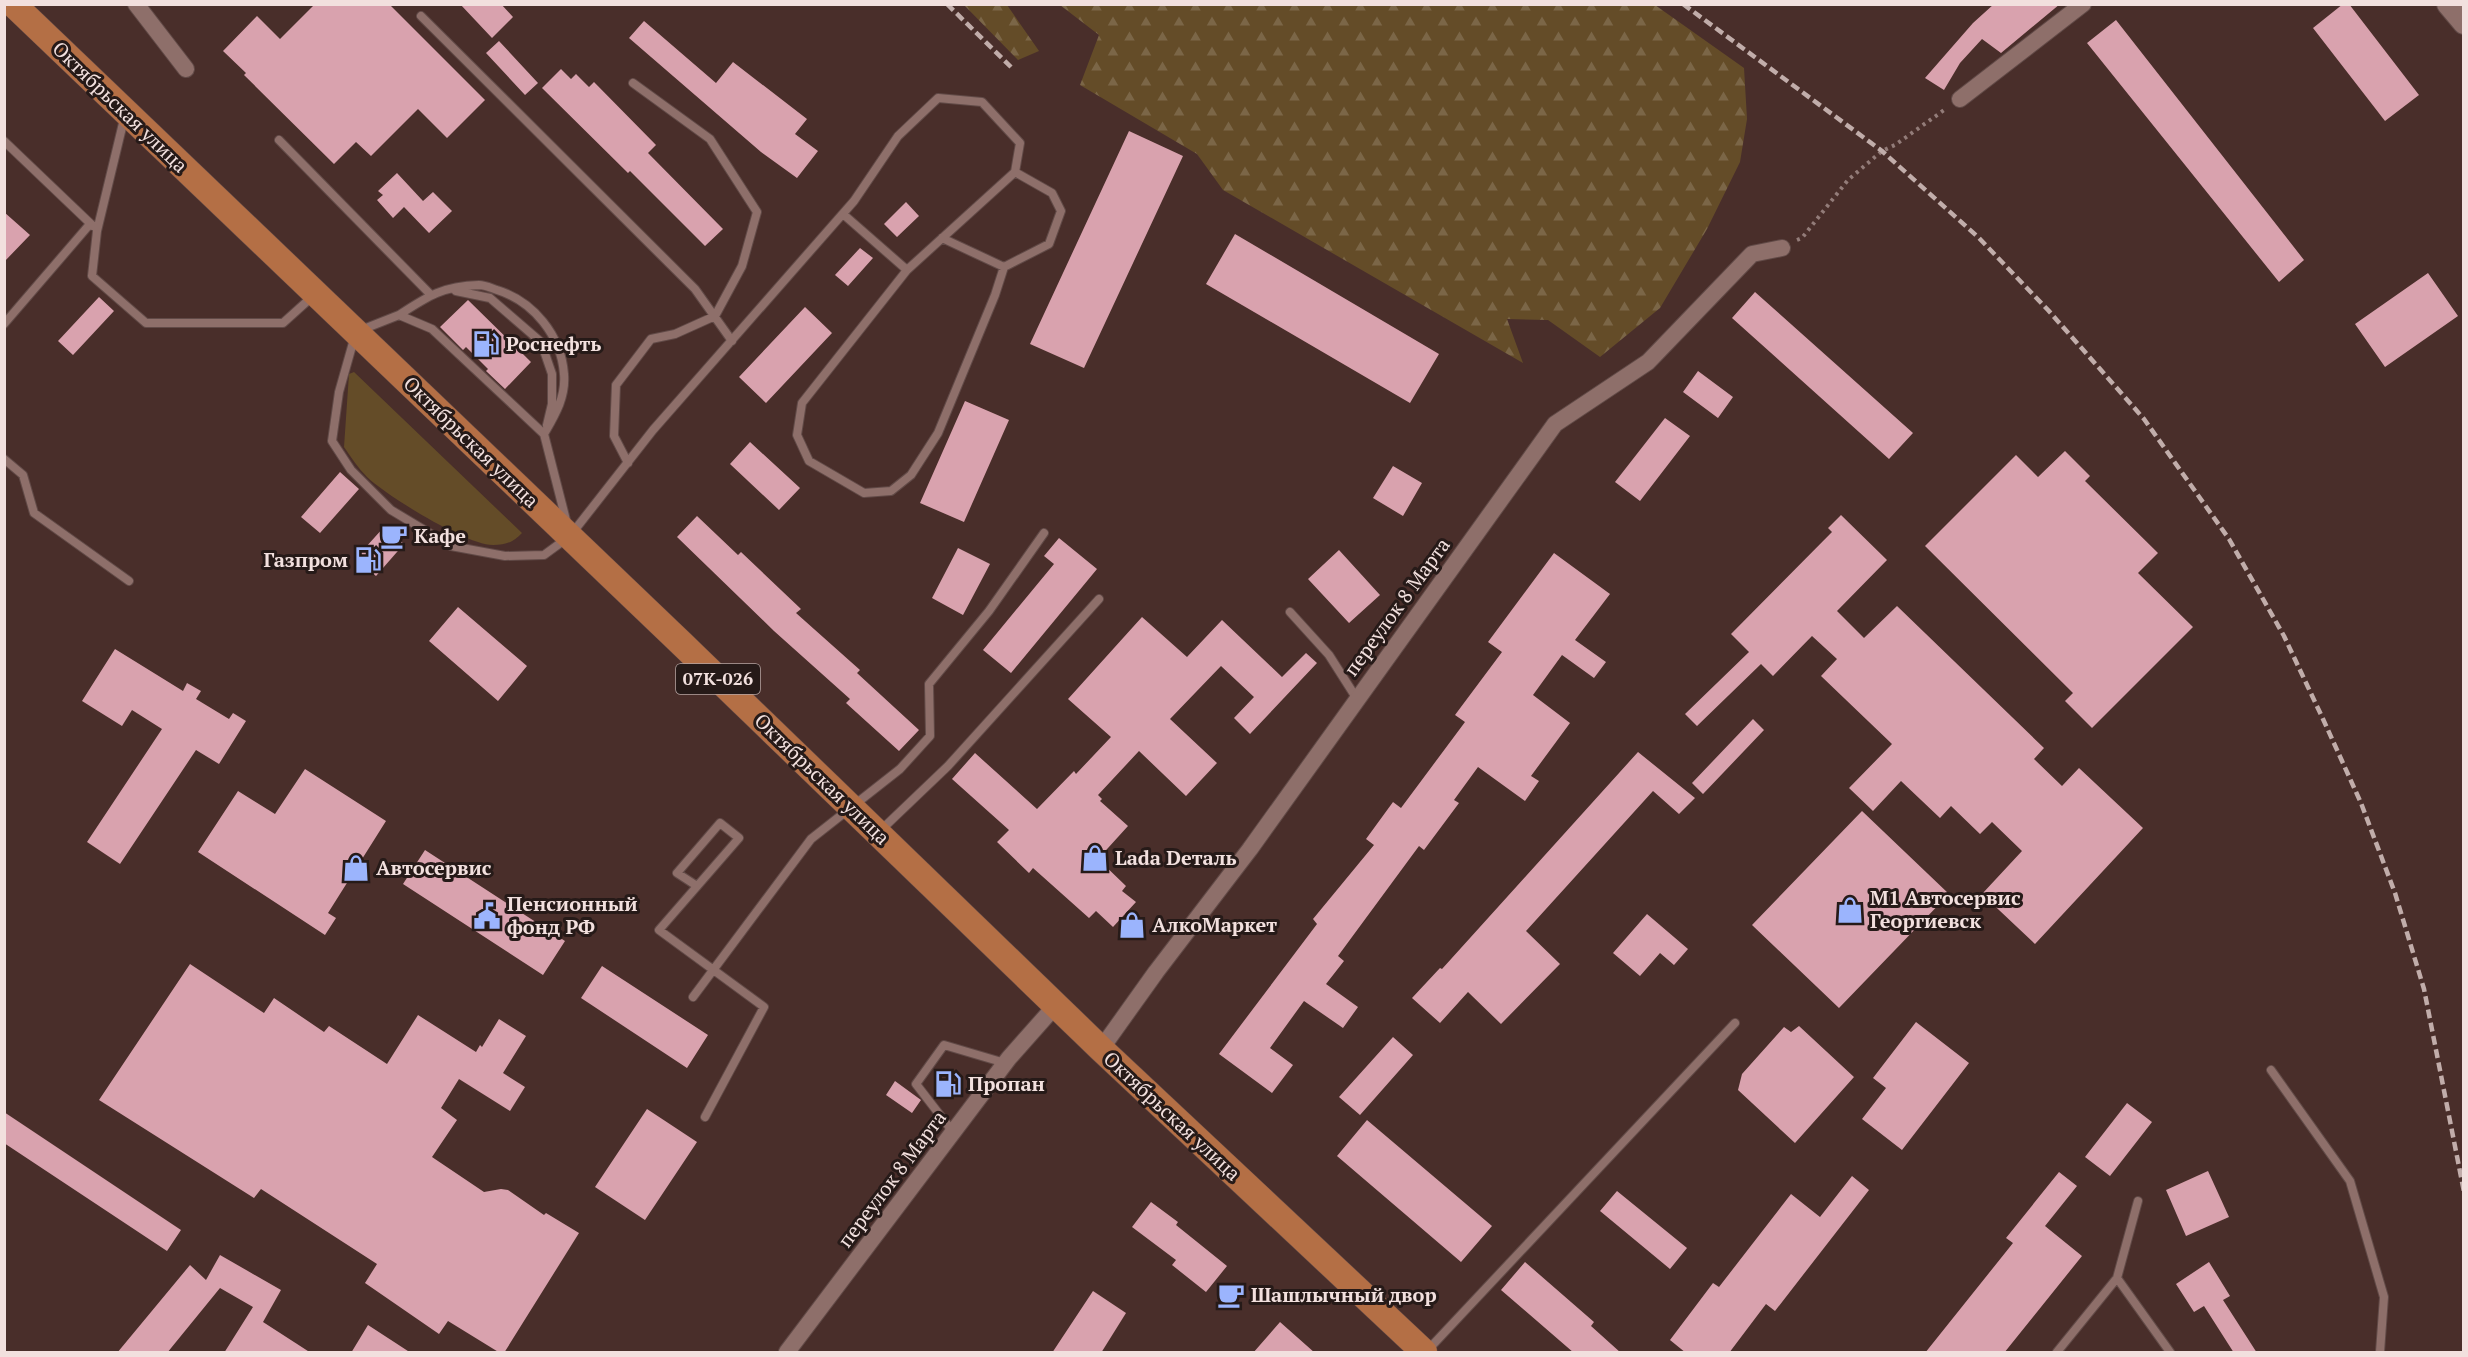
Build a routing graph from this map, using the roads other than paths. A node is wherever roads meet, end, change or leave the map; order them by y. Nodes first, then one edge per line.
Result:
1 (13, 4) edge
2 (136, 4) edge
3 (2083, 4) edge
4 (2448, 4) edge
5 (422, 16) dead end
6 (2463, 23) edge
7 (186, 69) dead end
8 (633, 83) dead end
9 (1960, 99) road end
10 (126, 112) junction
11 (279, 140) dead end
12 (4, 141) edge
13 (1015, 172) junction
14 (843, 214) junction
15 (90, 224) junction
16 (97, 231) junction
17 (942, 238) junction
18 (1782, 248) road end
19 (1004, 267) junction
20 (907, 270) junction
21 (447, 289) junction
22 (314, 294) junction
23 (430, 294) junction
24 (399, 315) junction
25 (715, 316) junction
26 (4, 324) edge
27 (356, 332) junction
28 (732, 340) junction
29 (544, 434) junction
30 (4, 459) edge
31 (628, 463) junction
32 (1044, 533) dead end
33 (570, 536) junction
34 (129, 581) dead end
35 (1098, 599) dead end
36 (1290, 612) dead end
37 (1357, 699) junction
38 (851, 807) junction
39 (878, 833) junction
40 (697, 886) junction
41 (714, 969) junction
42 (693, 998) dead end
43 (1056, 1005) junction
44 (1735, 1023) dead end
45 (1101, 1049) junction
46 (1005, 1063) junction
47 (2271, 1070) dead end
48 (705, 1117) dead end
49 (953, 1132) junction
50 (2138, 1201) dead end
51 (2117, 1278) junction
52 (788, 1353) edge
53 (1425, 1353) edge
54 (2057, 1353) edge
55 (2170, 1353) edge
56 (2380, 1353) edge

1 - 10 main road, Октябрьская улица / 07К-026
2 - 7 street
3 - 9 street
4 - 6 street
5 - 25 lane
8 - 25 lane
10 - 16 lane
10 - 22 main road, Октябрьская улица / 07К-026
11 - 23 lane
12 - 15 lane
13 - 14 lane
13 - 17 lane
13 - 19 lane
14 - 20 lane
14 - 28 lane
15 - 16 lane
15 - 26 lane
16 - 22 lane
17 - 19 lane
17 - 20 lane
18 - 37 street, переулок 8 Марта
19 - 20 lane
21 - 23 lane
21 - 29 lane
21 - 29 lane
22 - 27 main road, Октябрьская улица / 07К-026
23 - 24 lane
24 - 27 lane
24 - 29 lane
25 - 28 lane
25 - 31 lane
27 - 33 main road, Октябрьская улица / 07К-026
27 - 33 lane
28 - 31 lane
29 - 33 lane
30 - 34 lane
31 - 33 lane
32 - 38 lane
33 - 38 main road, Октябрьская улица / 07К-026
35 - 39 lane
36 - 37 lane
37 - 45 street, переулок 8 Марта
38 - 39 main road, Октябрьская улица / 07К-026
38 - 41 lane
39 - 43 main road, Октябрьская улица / 07К-026
40 - 40 lane
40 - 41 lane
41 - 42 lane
41 - 48 lane
43 - 45 main road, Октябрьская улица / 07К-026
43 - 46 street, переулок 8 Марта
44 - 53 lane
45 - 53 main road, Октябрьская улица / 07К-026
46 - 49 street, переулок 8 Марта
46 - 49 lane
47 - 56 lane
49 - 52 street, переулок 8 Марта
50 - 51 lane
51 - 54 lane
51 - 55 lane

